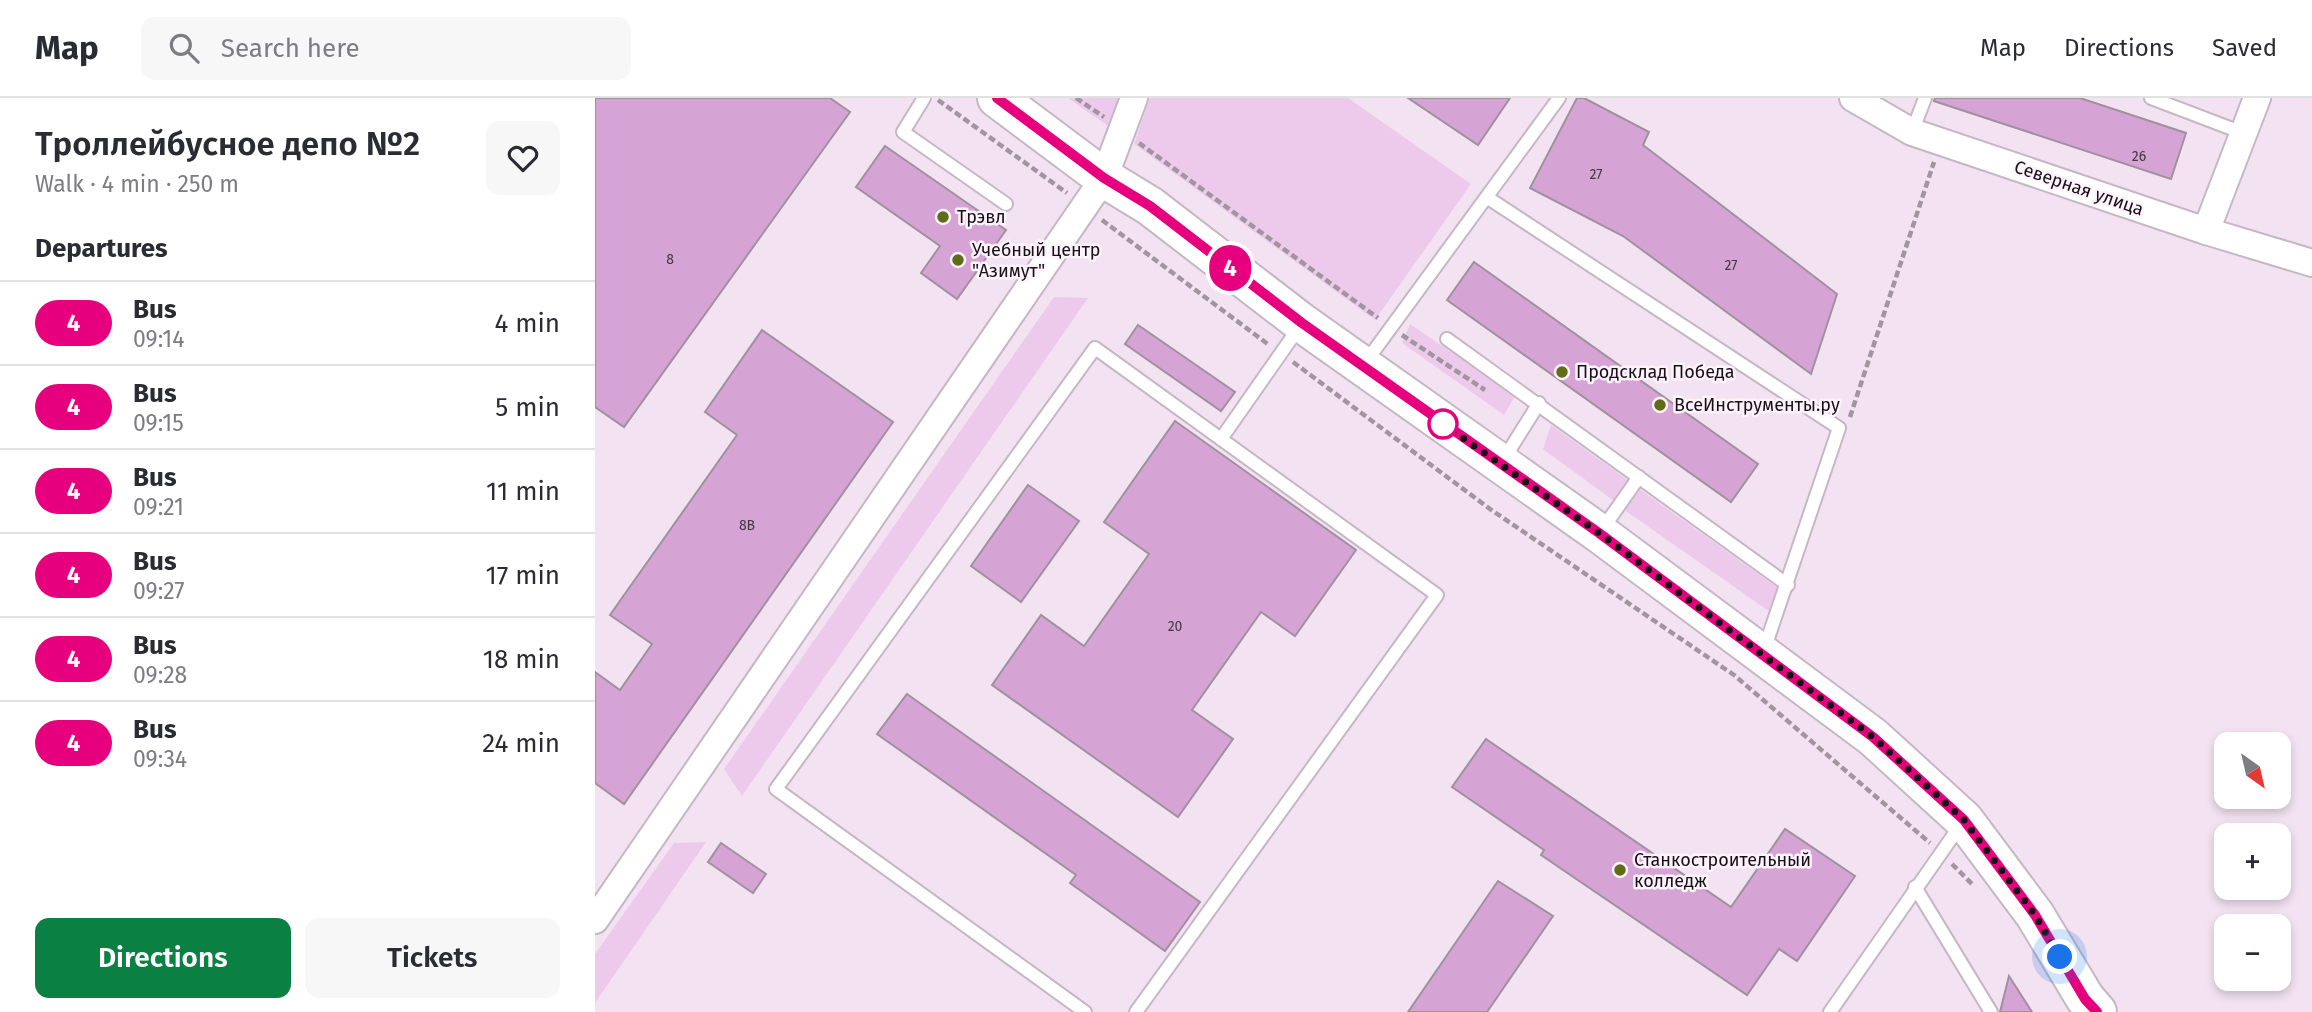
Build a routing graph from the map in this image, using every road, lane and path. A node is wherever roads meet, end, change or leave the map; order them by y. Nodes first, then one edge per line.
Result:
1 (924, 98) edge
2 (935, 98) edge
3 (997, 98) edge
4 (1076, 98) edge
5 (1134, 98) edge
6 (1559, 98) edge
7 (1853, 98) edge
8 (1924, 98) edge
9 (2151, 98) edge
10 (2257, 98) edge
11 (1122, 130) junction
12 (1912, 132) junction
13 (2243, 133) junction
14 (1487, 198) junction
15 (1088, 199) junction
16 (1006, 204) dead end
17 (2206, 231) junction
18 (2312, 263) edge
19 (1302, 323) junction
20 (1392, 328) junction
21 (1447, 339) dead end
22 (1281, 354) junction
23 (1362, 366) junction
24 (1539, 402) junction
25 (1530, 417) junction
26 (1221, 439) junction
27 (1500, 465) junction
28 (1639, 477) junction
29 (1599, 533) junction
30 (1788, 585) junction
31 (1762, 656) junction
32 (1964, 820) junction
33 (1940, 853) junction
34 (1915, 887) junction
35 (1978, 890) dead end
36 (595, 920) edge
37 (1085, 1012) edge
38 (1136, 1012) edge
39 (1830, 1012) edge
40 (1991, 1012) edge
41 (2097, 1012) edge

1 - 16 lane
2 - 15 path
3 - 15 main road
4 - 11 path
5 - 11 street
6 - 14 lane
7 - 12 street, Северная улица
8 - 12 lane
9 - 13 lane
10 - 13 street
11 - 15 street
11 - 20 path
12 - 17 street, Северная улица
13 - 17 street
14 - 20 lane
14 - 30 lane
15 - 19 main road
15 - 22 path
15 - 36 street
17 - 18 street, Северная улица
19 - 22 lane
19 - 23 main road
20 - 23 lane
20 - 25 path
21 - 24 lane
22 - 26 lane
22 - 33 path
23 - 27 main road
24 - 25 lane
24 - 28 lane
25 - 27 lane
26 - 37 lane
26 - 38 lane
27 - 29 main road
28 - 29 lane
28 - 30 lane
29 - 31 main road
30 - 31 lane
31 - 32 main road
32 - 33 lane
32 - 41 main road
33 - 34 lane
33 - 35 path
34 - 39 lane
34 - 40 lane

